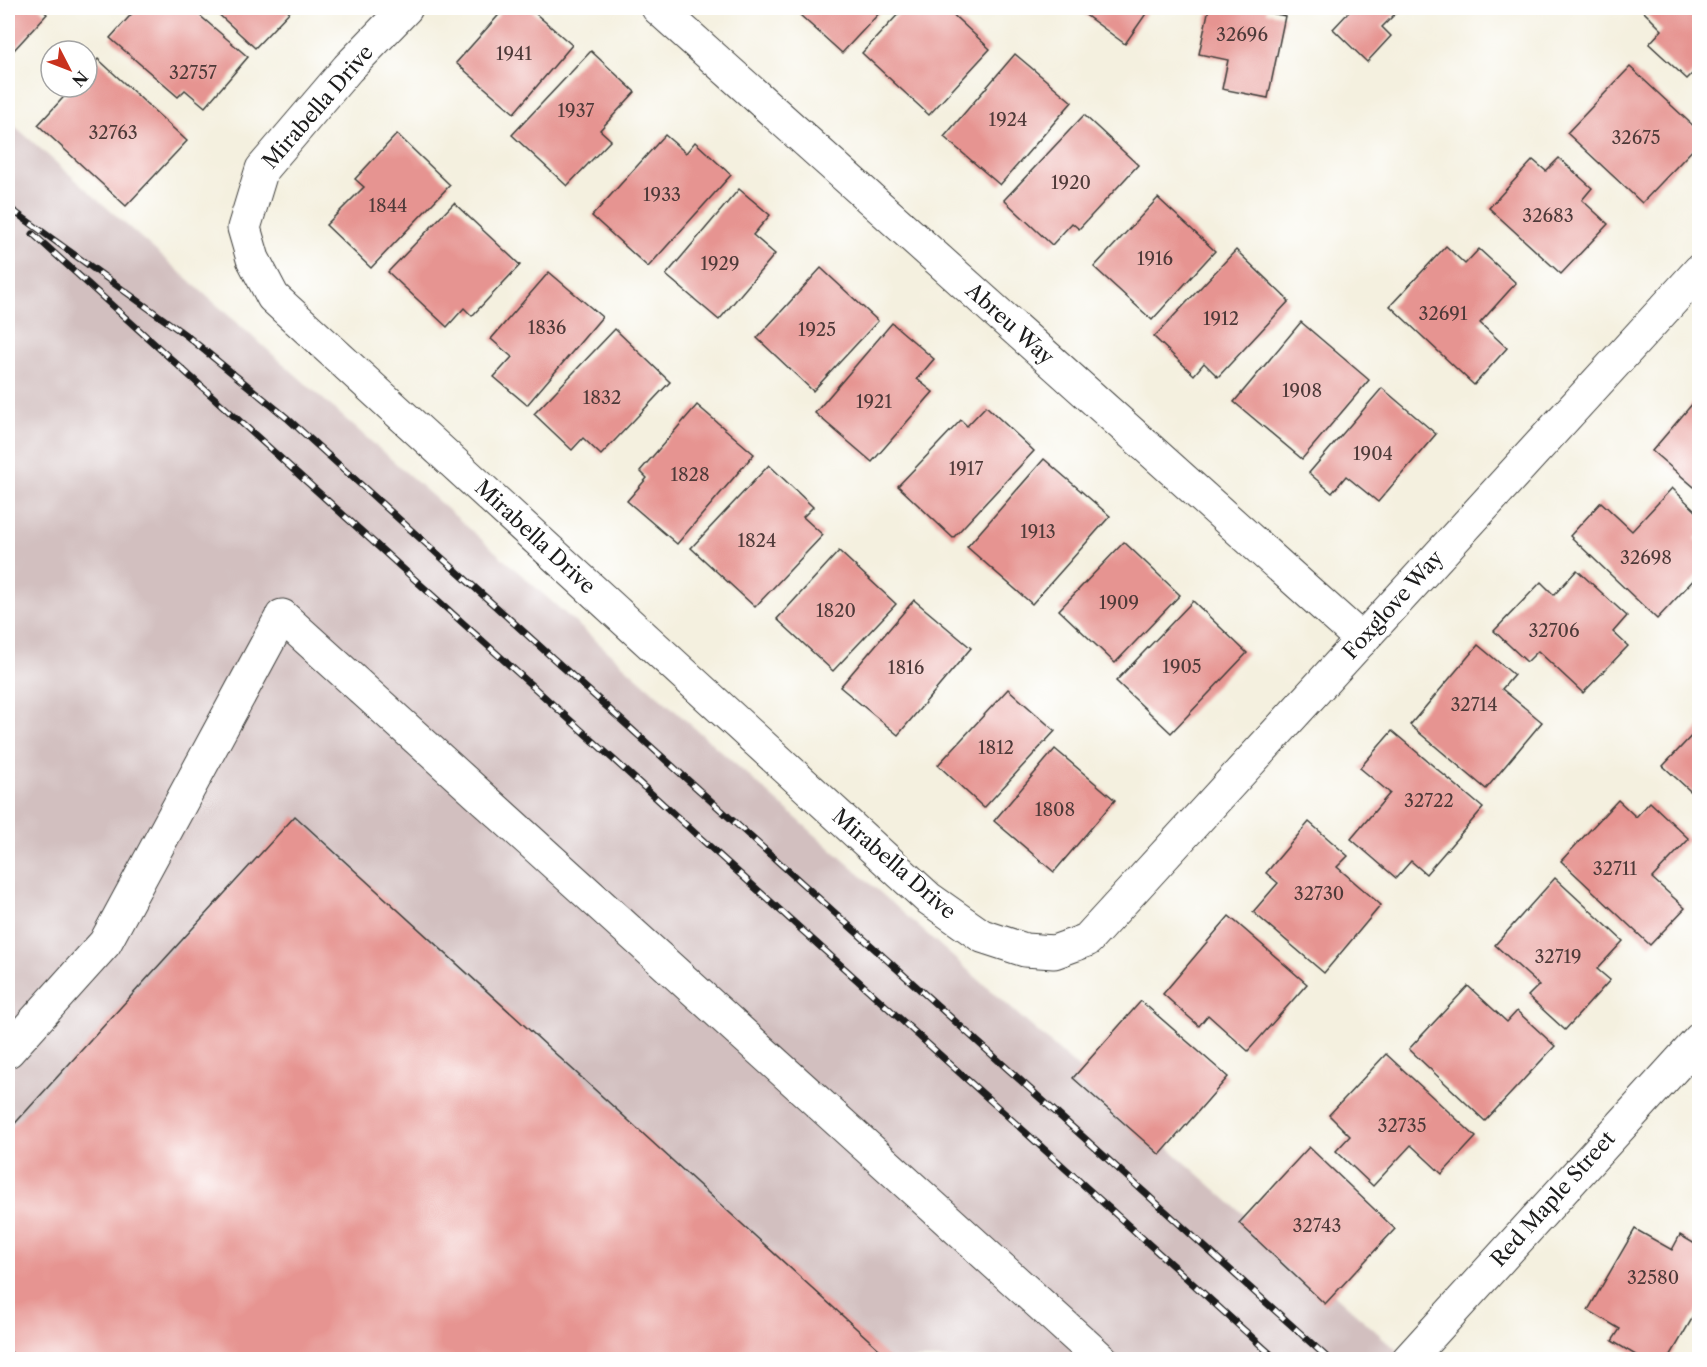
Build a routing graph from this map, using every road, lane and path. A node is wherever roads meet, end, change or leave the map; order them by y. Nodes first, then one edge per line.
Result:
1 (406, 8) edge
2 (658, 8) edge
3 (1700, 270) edge
4 (1362, 640) junction
5 (1087, 940) joint
6 (1700, 1039) edge
7 (8, 1051) edge
8 (1102, 1359) edge
9 (1408, 1359) edge

1 - 5 street, Mirabella Drive
2 - 4 street, Abreu Way
3 - 4 street, Foxglove Way
4 - 5 street, Foxglove Way
6 - 9 street, Red Maple Street
7 - 8 street

